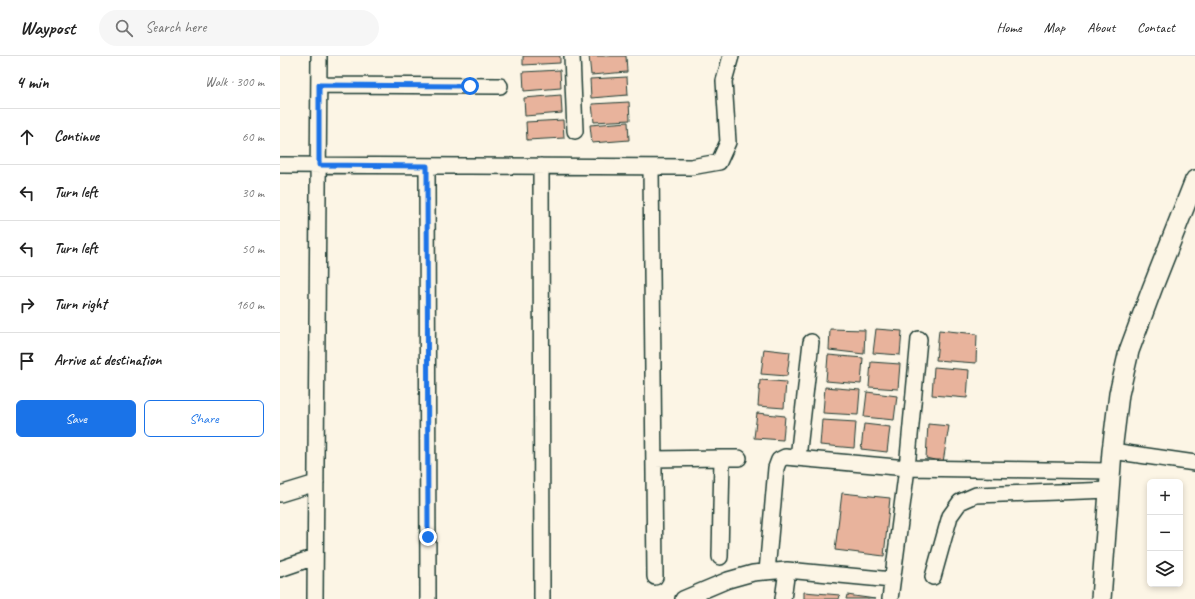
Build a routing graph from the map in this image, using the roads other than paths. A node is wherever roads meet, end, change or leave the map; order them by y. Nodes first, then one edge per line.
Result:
1 (319, 56) edge
2 (572, 56) edge
3 (731, 56) edge
4 (319, 85) junction
5 (500, 86) dead end
6 (575, 131) dead end
7 (280, 165) edge
8 (319, 165) junction
9 (427, 166) junction
10 (541, 166) junction
11 (652, 167) junction
12 (1195, 180) edge
13 (919, 339) dead end
14 (811, 342) dead end
15 (1112, 451) junction
16 (722, 458) junction
17 (740, 458) dead end
18 (798, 458) junction
19 (654, 459) junction
20 (1195, 463) edge
21 (907, 468) junction
22 (1111, 471) junction
23 (316, 483) junction
24 (1110, 490) junction
25 (280, 494) edge
26 (315, 557) junction
27 (720, 557) dead end
28 (280, 569) edge
29 (786, 570) junction
30 (767, 572) junction
31 (934, 576) dead end
32 (654, 577) dead end
33 (892, 580) junction
34 (315, 599) edge
35 (428, 599) edge
36 (542, 599) edge
37 (683, 599) edge
38 (783, 599) edge
39 (890, 599) edge
40 (1101, 599) edge

1 - 4 street
2 - 6 street
3 - 11 street
4 - 5 street
4 - 8 street
7 - 8 street
8 - 9 street
8 - 23 street
9 - 10 street
9 - 35 street
10 - 11 street
10 - 36 street
11 - 19 street
12 - 15 main road
13 - 21 street
14 - 18 street
15 - 20 street
15 - 22 main road
16 - 17 street
16 - 19 street
16 - 27 street
18 - 21 street
18 - 30 street
19 - 32 street
21 - 22 street
21 - 33 street
22 - 24 main road
23 - 25 street
23 - 26 street
24 - 31 street
24 - 40 main road
26 - 28 street
26 - 34 street
29 - 30 street
29 - 33 street
29 - 38 street
30 - 37 street
33 - 39 street

